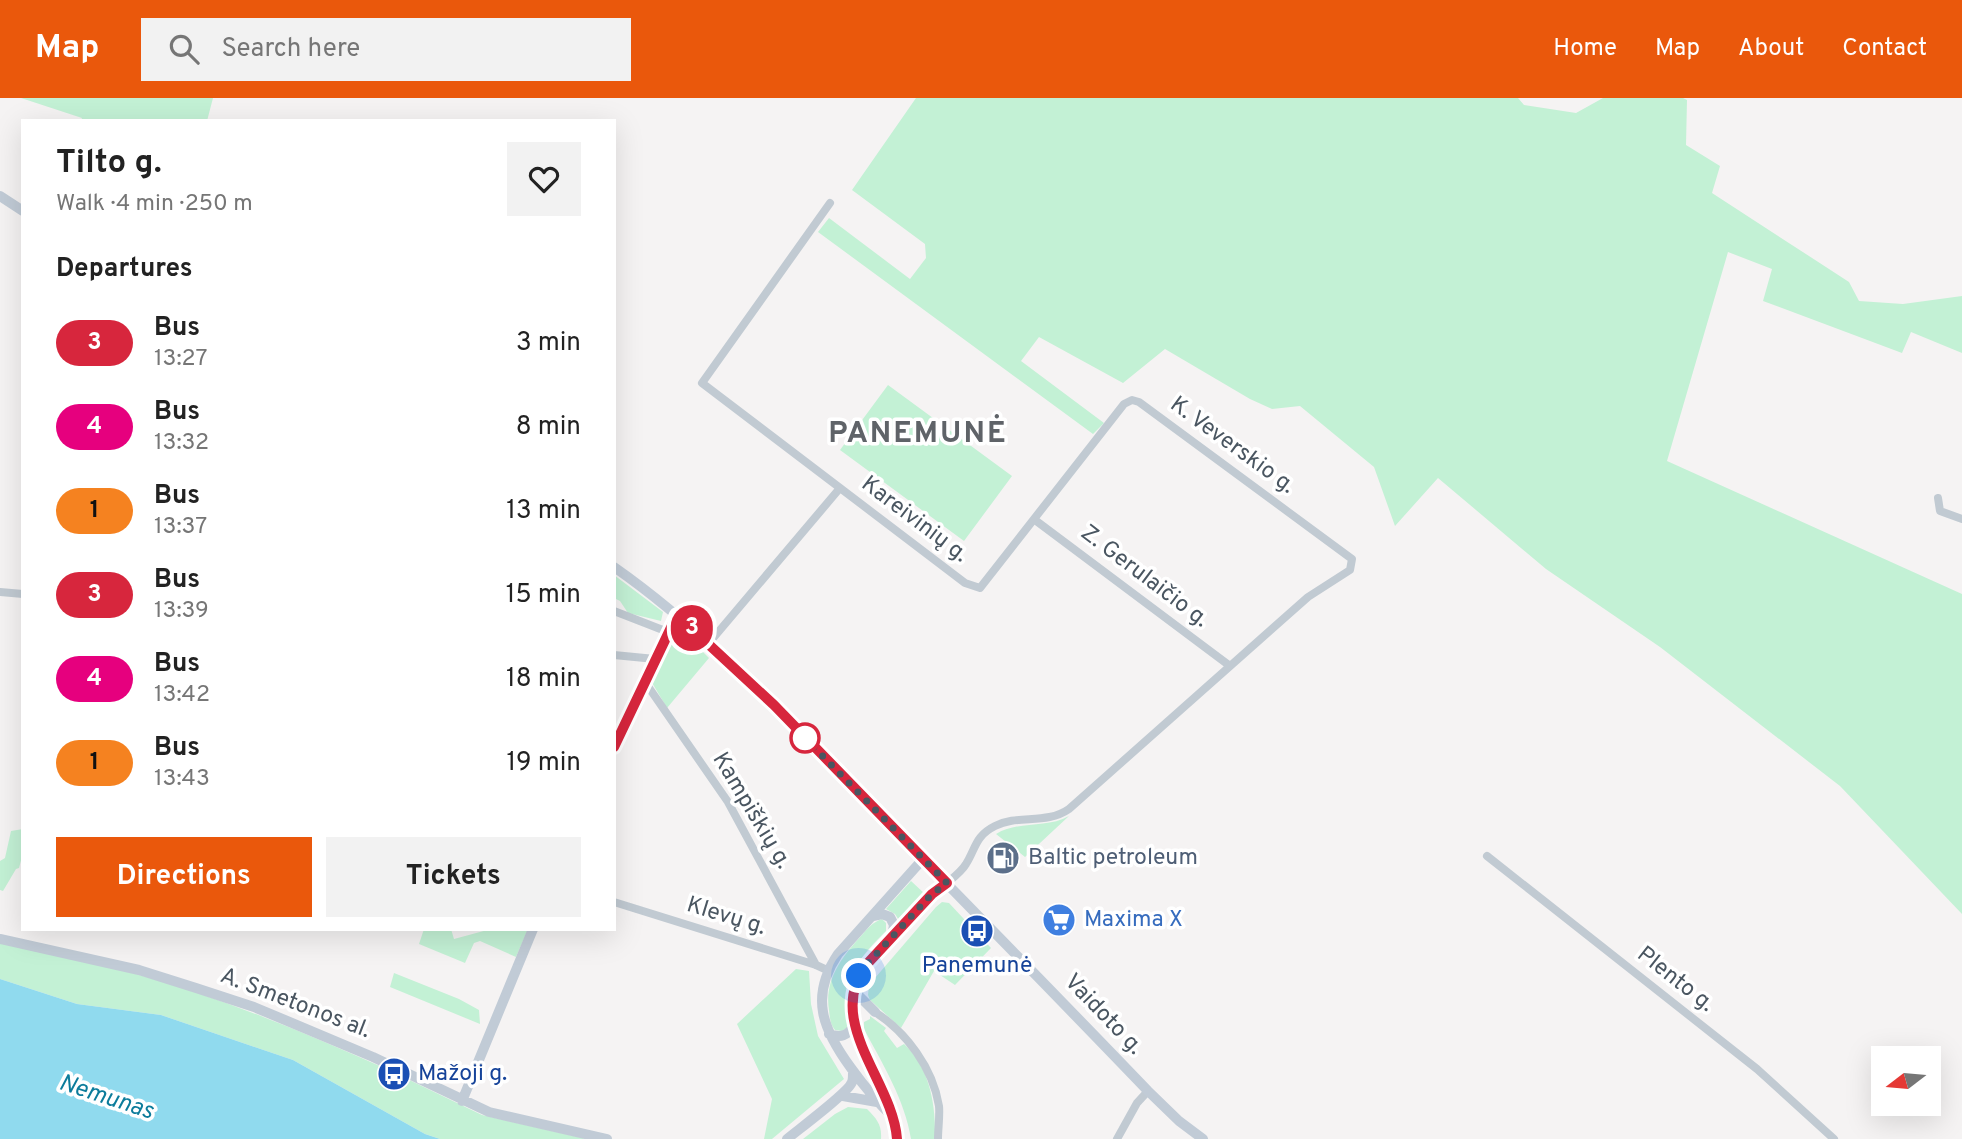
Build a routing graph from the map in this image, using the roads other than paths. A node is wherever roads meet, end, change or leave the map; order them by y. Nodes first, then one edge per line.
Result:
1 (0, 196) edge
2 (831, 203) dead end
3 (21, 210) edge
4 (1095, 441) joint
5 (840, 488) junction
6 (1938, 498) dead end
7 (1962, 519) edge
8 (1035, 520) junction
9 (616, 568) edge
10 (0, 592) edge
11 (21, 594) edge
12 (616, 612) edge
13 (677, 615) junction
14 (668, 632) junction
15 (709, 643) junction
16 (616, 654) edge
17 (655, 659) junction
18 (1230, 666) junction
19 (645, 682) junction
20 (616, 743) edge
21 (1487, 856) dead end
22 (923, 859) junction
23 (947, 883) junction
24 (616, 903) edge
25 (873, 916) junction
26 (532, 931) edge
27 (892, 937) junction
28 (0, 939) edge
29 (816, 965) junction
30 (827, 970) junction
31 (855, 992) junction
32 (875, 1012) junction
33 (854, 1023) junction
34 (829, 1034) junction
35 (853, 1071) junction
36 (1148, 1091) junction
37 (843, 1096) junction
38 (462, 1101) junction
39 (877, 1102) junction
40 (893, 1117) junction
41 (607, 1139) edge
42 (787, 1139) edge
43 (897, 1139) edge
44 (938, 1139) edge
45 (1117, 1139) edge
46 (1203, 1139) edge
47 (1834, 1139) edge

1 - 3 main road
2 - 5 street
4 - 8 street, Kareivinių g.
4 - 18 street, K. Veverskio g.
5 - 8 street, Kareivinių g.
5 - 15 street, Kareivinių g.
6 - 7 street
8 - 18 street, Z. Gerulaičio g.
9 - 13 main road, Vaidoto g.
10 - 11 street
12 - 14 street
13 - 14 main road
13 - 15 main road, Vaidoto g.
14 - 17 main road
15 - 22 main road, Vaidoto g.
16 - 17 street
17 - 19 main road
18 - 23 street
19 - 20 main road
19 - 29 street, Kampiškių g.
21 - 47 street, Plento g.
22 - 23 main road, Vaidoto g.
22 - 25 main road
23 - 27 main road
23 - 36 main road, Vaidoto g.
24 - 29 street, Klevų g.
25 - 27 main road
25 - 30 main road
26 - 38 main road
27 - 31 main road
28 - 38 main road, A. Smetonos al.
29 - 30 street, Klevų g.
30 - 34 main road
31 - 32 main road
31 - 33 main road
32 - 33 main road
32 - 44 street
33 - 34 main road
33 - 40 main road
34 - 35 main road
35 - 37 main road
35 - 39 main road
36 - 45 street
36 - 46 main road, Vaidoto g.
37 - 39 main road
37 - 42 main road
38 - 41 main road, A. Smetonos al.
39 - 40 main road
40 - 43 main road

